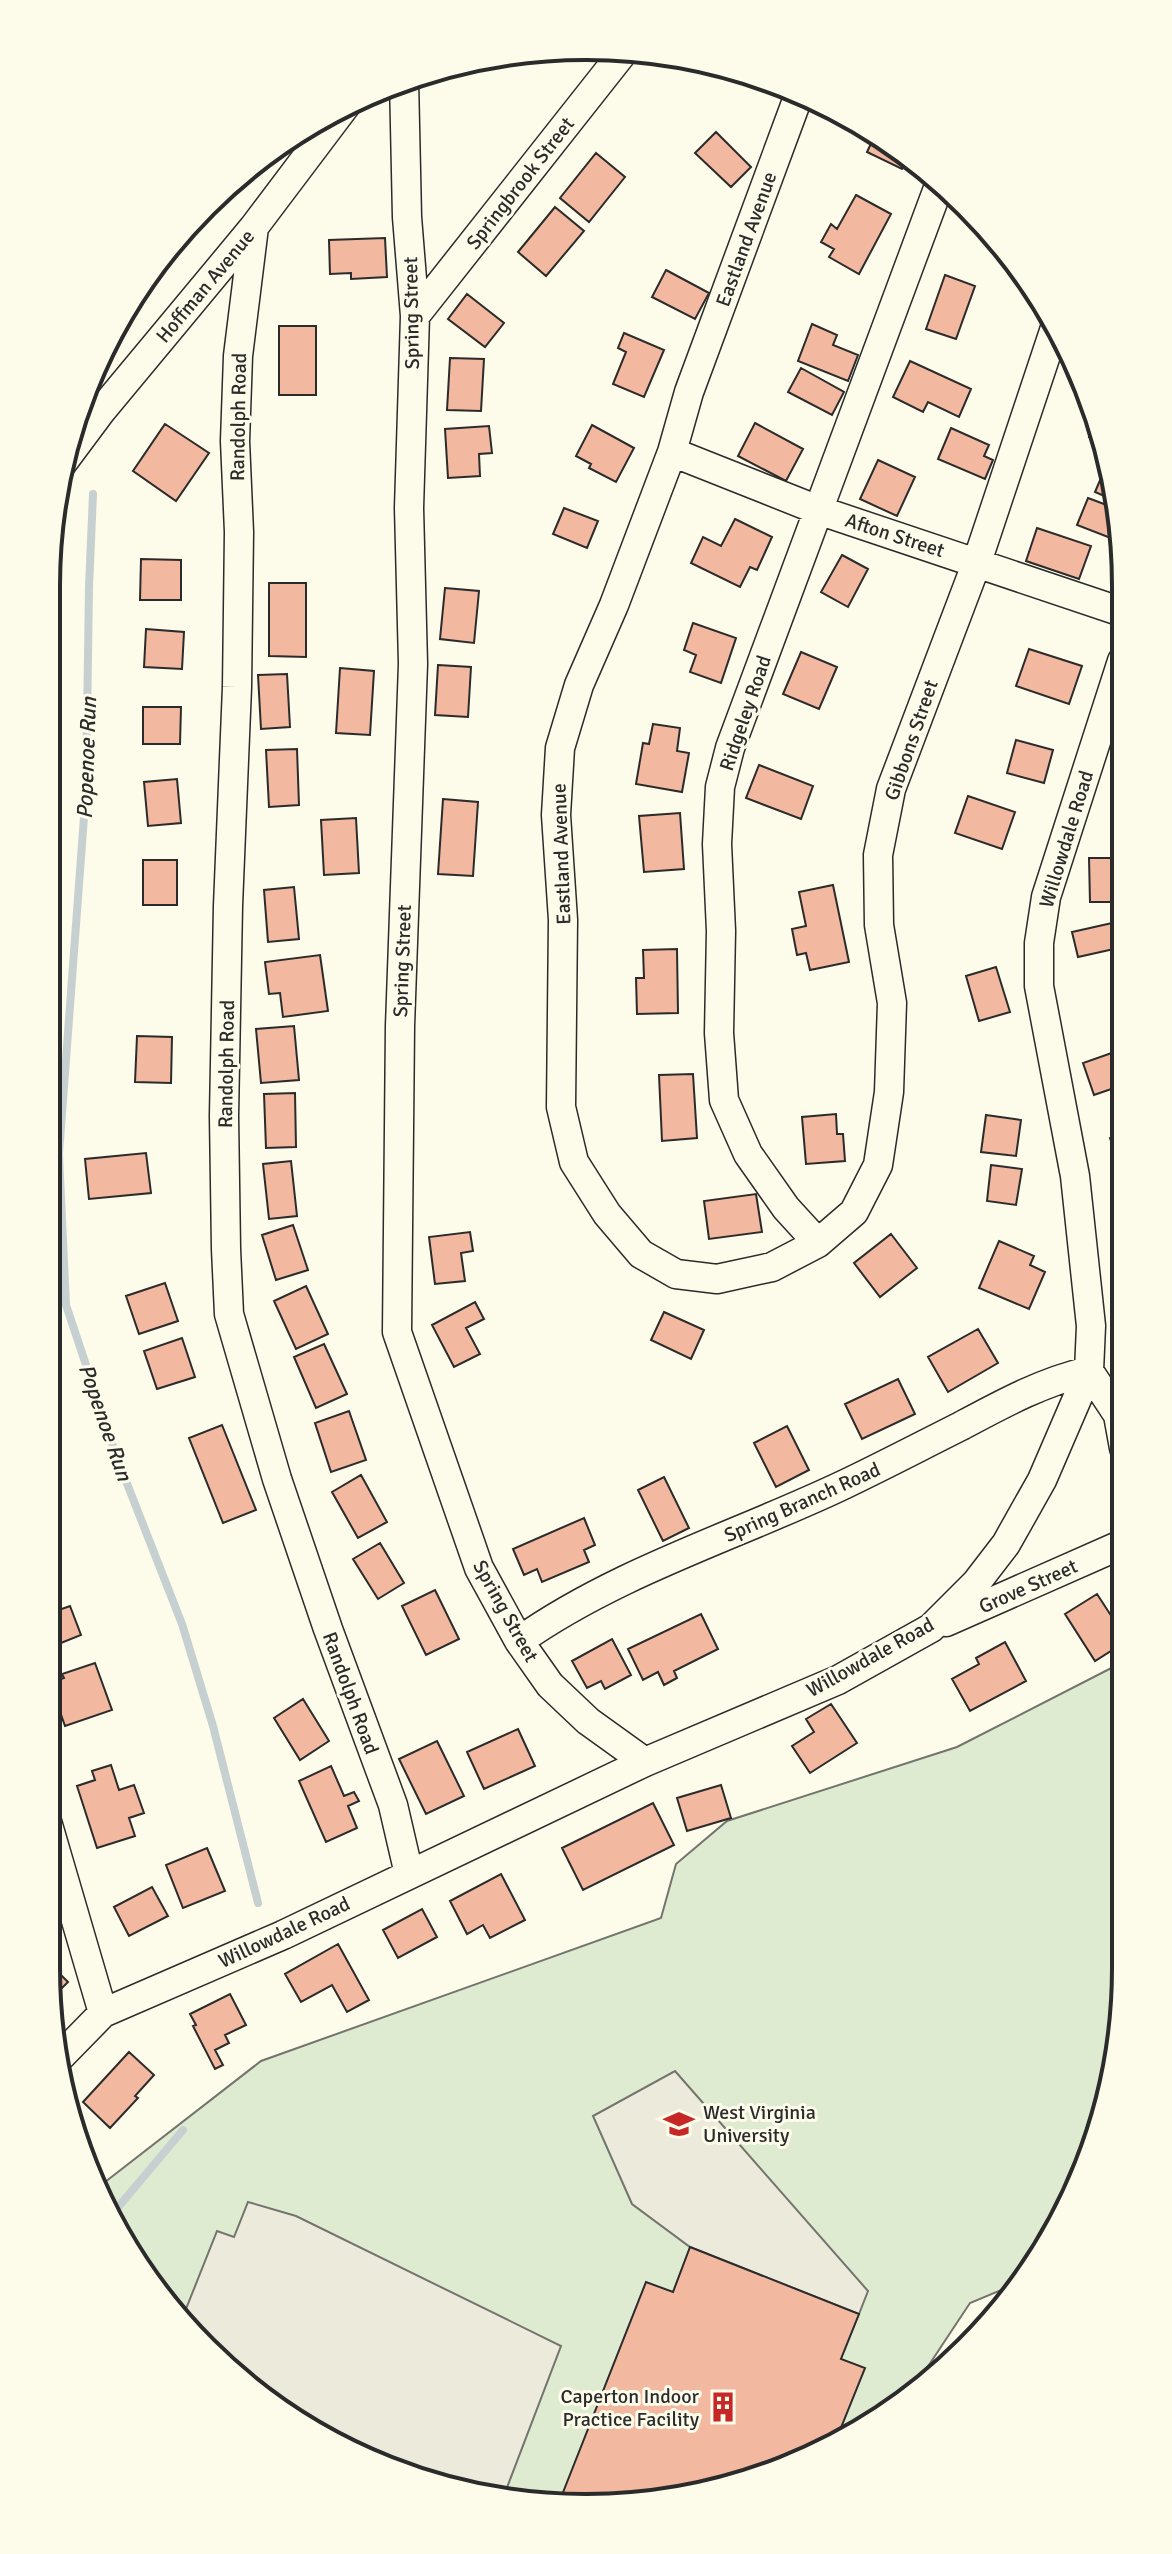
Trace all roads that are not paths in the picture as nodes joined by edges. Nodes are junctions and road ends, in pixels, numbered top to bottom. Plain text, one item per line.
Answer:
1 (616, 61) edge
2 (404, 93) edge
3 (796, 104) edge
4 (330, 126) edge
5 (936, 194) edge
6 (254, 227) junction
7 (415, 316) junction
8 (1051, 340) edge
9 (82, 437) edge
10 (672, 452) junction
11 (818, 510) junction
12 (977, 562) junction
13 (1112, 609) edge
14 (1112, 692) edge
15 (818, 1243) junction
16 (1089, 1371) junction
17 (1112, 1406) edge
18 (1112, 1549) edge
19 (931, 1628) junction
20 (519, 1641) junction
21 (645, 1762) junction
22 (60, 1866) edge
23 (409, 1874) junction
24 (103, 2013) junction
25 (67, 2050) edge

1 - 7 street, Springbrook Street
2 - 7 street, Spring Street
3 - 10 street, Eastland Avenue
4 - 6 street, Hoffman Avenue
5 - 11 street, Ridgeley Road
6 - 9 street, Hoffman Avenue
6 - 23 street, Randolph Road
7 - 20 street, Spring Street
8 - 12 street, Gibbons Street
10 - 11 street, Afton Street
10 - 15 street, Eastland Avenue
11 - 12 street, Afton Street
11 - 15 street, Ridgeley Road
12 - 13 street, Afton Street
12 - 15 street, Gibbons Street
14 - 16 street, Willowdale Road
16 - 17 street
16 - 19 street, Willowdale Road
16 - 20 street, Spring Branch Road
18 - 19 street, Grove Street
19 - 21 street, Willowdale Road
20 - 21 street, Spring Street
21 - 23 street, Willowdale Road
22 - 24 street
23 - 24 street, Willowdale Road
24 - 25 street, Willowdale Road

